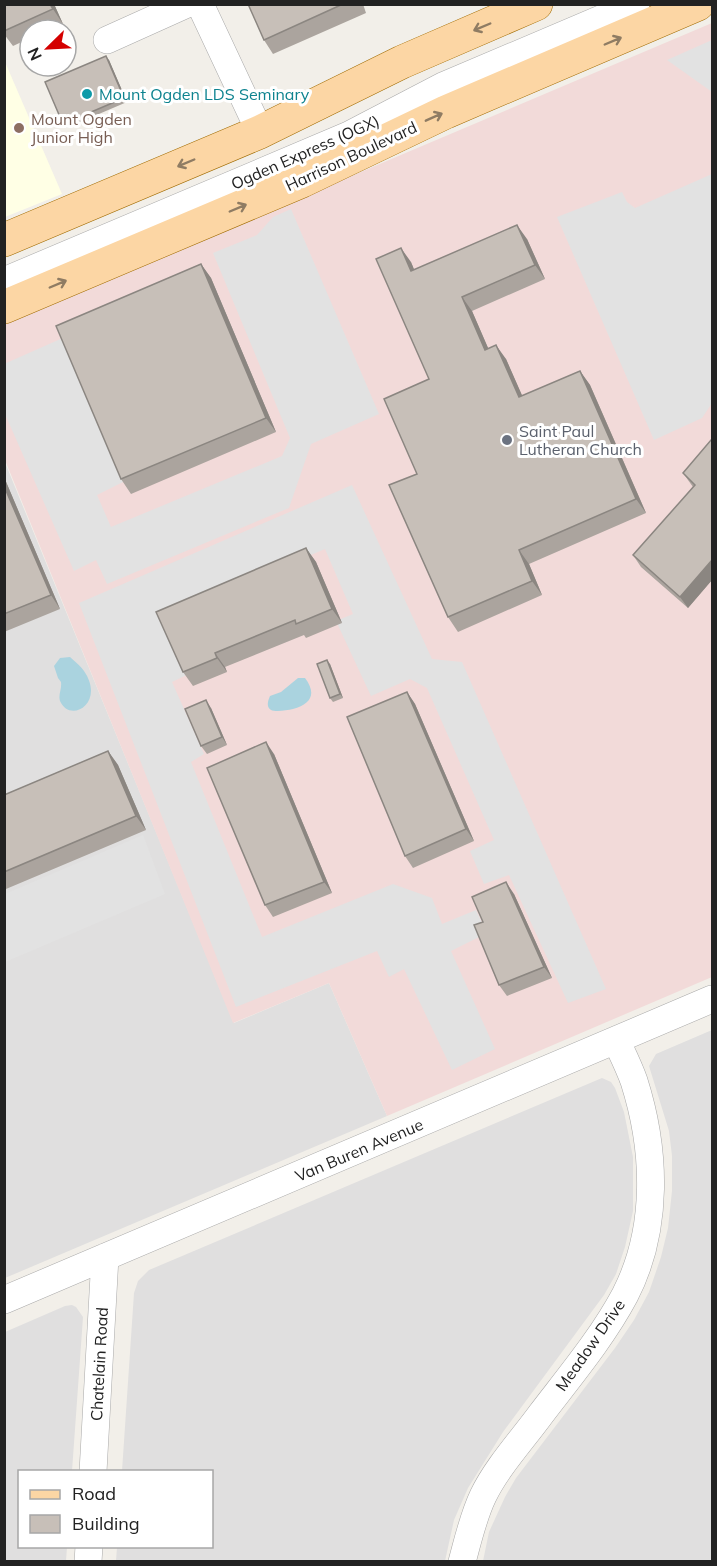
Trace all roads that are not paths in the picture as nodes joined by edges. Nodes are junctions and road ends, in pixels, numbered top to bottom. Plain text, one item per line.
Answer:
1 (187, 4) edge
2 (200, 4) edge
3 (536, 4) edge
4 (595, 4) edge
5 (636, 4) edge
6 (698, 4) edge
7 (107, 40) dead end
8 (260, 132) junction
9 (4, 240) edge
10 (4, 265) edge
11 (4, 281) edge
12 (4, 308) edge
13 (712, 999) edge
14 (616, 1040) junction
15 (105, 1257) junction
16 (4, 1300) edge
17 (93, 1470) edge
18 (462, 1562) edge

1 - 7 street
2 - 8 street
3 -> 8 main road
4 - 10 street, Ogden Express (OGX)
5 - 11 street, Ogden Express (OGX)
12 -> 6 main road, Harrison Boulevard
8 -> 9 main road
13 - 14 street, Van Buren Avenue
14 - 15 street, Van Buren Avenue
14 - 18 street, Meadow Drive
15 - 16 street, Van Buren Avenue
15 - 17 street, Chatelain Road

